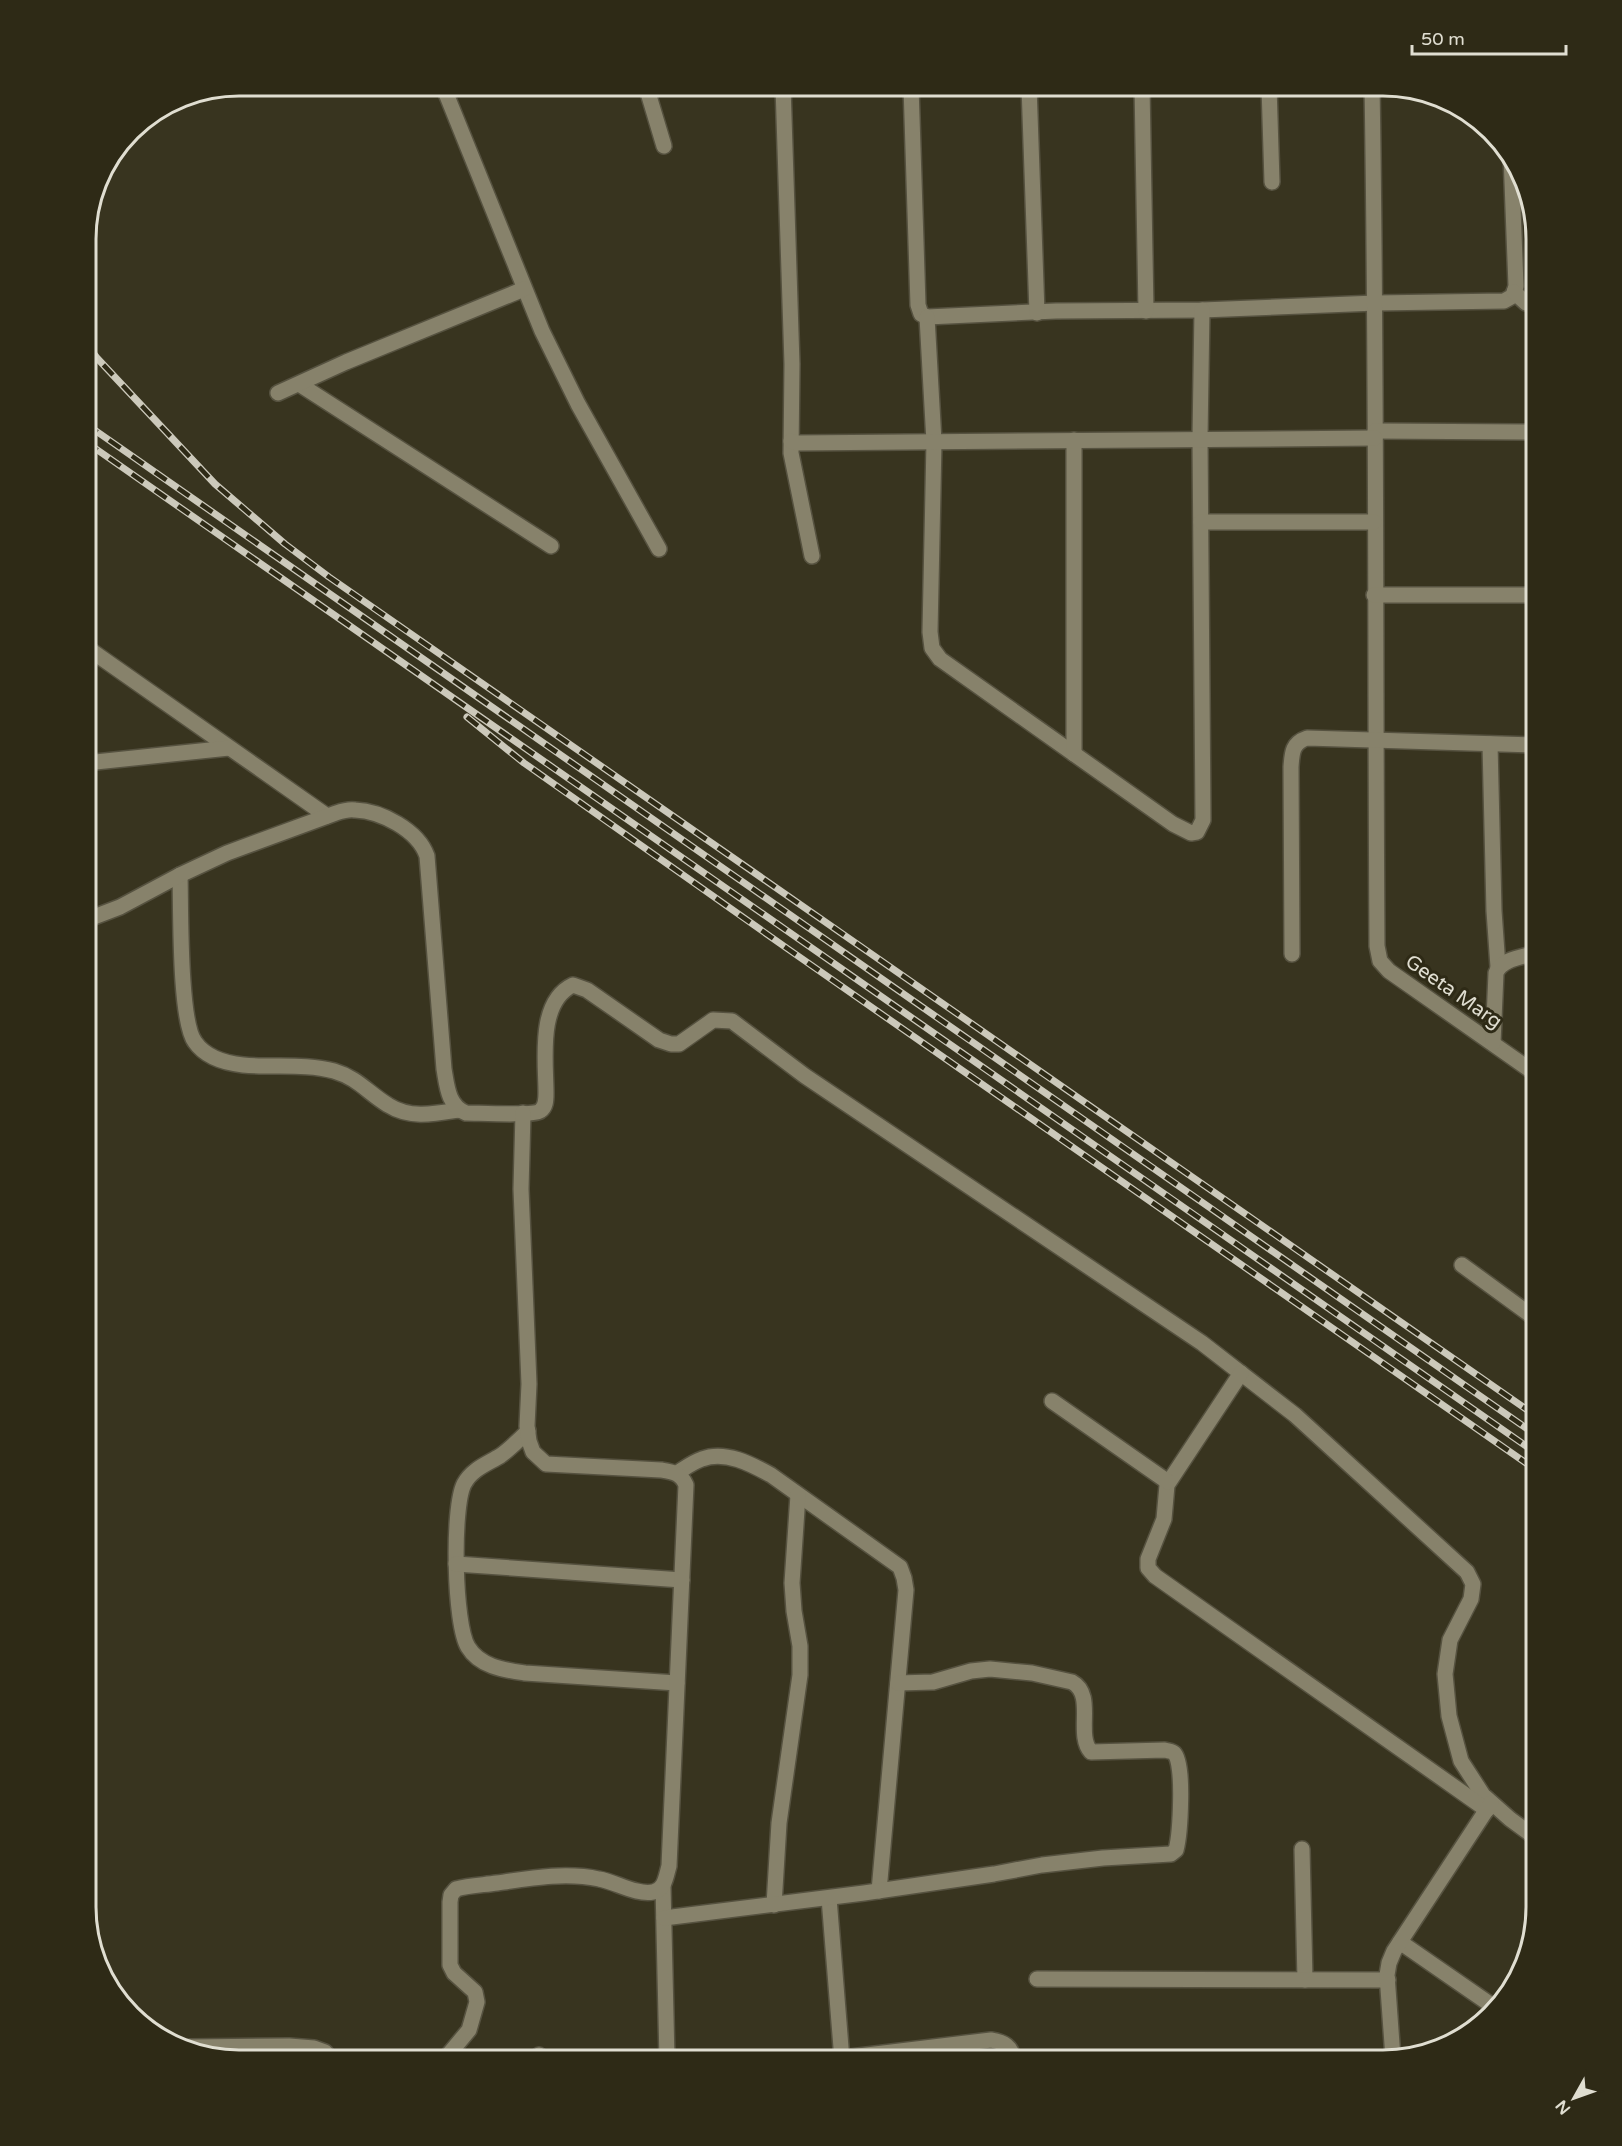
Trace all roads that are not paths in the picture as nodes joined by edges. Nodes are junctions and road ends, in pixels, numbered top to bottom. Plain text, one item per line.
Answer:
1 (447, 96) edge
2 (649, 96) edge
3 (783, 96) edge
4 (911, 96) edge
5 (1029, 96) edge
6 (1142, 96) edge
7 (1269, 96) edge
8 (1372, 96) edge
9 (664, 146) dead end
10 (1512, 178) edge
11 (1272, 182) dead end
12 (524, 289) junction
13 (1514, 291) junction
14 (1376, 303) junction
15 (1526, 303) edge
16 (1202, 310) junction
17 (1146, 311) junction
18 (1037, 313) junction
19 (927, 317) junction
20 (299, 384) junction
21 (278, 393) dead end
22 (1526, 432) edge
23 (1375, 434) junction
24 (1200, 438) junction
25 (1074, 440) junction
26 (791, 441) junction
27 (934, 442) junction
28 (1201, 522) junction
29 (1374, 522) junction
30 (551, 546) dead end
31 (659, 549) dead end
32 (812, 556) dead end
33 (1374, 595) junction
34 (1526, 595) edge
35 (96, 658) edge
36 (1375, 740) junction
37 (1490, 744) junction
38 (1526, 745) edge
39 (229, 748) junction
40 (1074, 754) junction
41 (96, 762) edge
42 (327, 816) junction
43 (180, 875) junction
44 (96, 916) edge
45 (1292, 954) dead end
46 (1526, 956) edge
47 (1498, 967) junction
48 (1493, 1043) junction
49 (1526, 1067) edge
50 (459, 1110) junction
51 (523, 1113) junction
52 (1462, 1265) dead end
53 (1526, 1312) edge
54 (1242, 1373) junction
55 (1052, 1401) dead end
56 (528, 1431) junction
57 (677, 1473) junction
58 (1168, 1482) junction
59 (798, 1495) junction
60 (456, 1564) junction
61 (682, 1580) junction
62 (677, 1683) junction
63 (898, 1683) junction
64 (1489, 1806) junction
65 (1526, 1831) edge
66 (1302, 1849) dead end
67 (663, 1886) junction
68 (879, 1891) junction
69 (829, 1898) junction
70 (774, 1905) junction
71 (664, 1918) junction
72 (1400, 1942) junction
73 (1037, 1979) dead end
74 (1305, 1980) junction
75 (1388, 1980) junction
76 (1489, 2003) edge
77 (210, 2047) edge
78 (320, 2050) edge
79 (453, 2050) edge
80 (667, 2050) edge
81 (841, 2050) edge
82 (913, 2050) edge
83 (1010, 2050) edge
84 (1392, 2050) edge

1 - 12 street
2 - 9 street
3 - 26 street
4 - 19 street
5 - 18 street
6 - 17 street
7 - 11 street
8 - 14 street
10 - 13 street
12 - 20 street
12 - 31 street
13 - 14 street
13 - 15 street
14 - 16 street
14 - 23 street
16 - 17 street
16 - 24 street
17 - 18 street
18 - 19 street
19 - 27 street
20 - 21 street
20 - 30 street
22 - 23 street
23 - 24 street
23 - 29 street
24 - 25 street
24 - 28 street
25 - 27 street
25 - 40 street
26 - 27 street
26 - 32 street
27 - 40 street
28 - 29 street
28 - 40 street
29 - 33 street
33 - 34 street
33 - 36 street
35 - 39 street
36 - 37 street
36 - 45 street
36 - 48 street, Geeta Marg
37 - 38 street
37 - 47 street
39 - 41 street
39 - 42 street
42 - 43 street
42 - 50 street
43 - 44 street
43 - 50 street
46 - 47 street
47 - 48 street
48 - 49 street, Geeta Marg
50 - 51 street
51 - 54 street
51 - 56 street
52 - 53 street
54 - 58 street
54 - 64 street
55 - 58 street
56 - 57 street
56 - 60 street
57 - 59 street
57 - 61 street
58 - 64 street
59 - 63 street
59 - 70 street
60 - 61 street
60 - 62 street
61 - 62 street
62 - 67 street
63 - 68 street
63 - 68 street
64 - 65 street
64 - 72 street
66 - 74 street
67 - 71 street
67 - 79 street
68 - 69 street
69 - 70 street
69 - 81 street
70 - 71 street
71 - 80 street
72 - 75 street
72 - 76 street
73 - 74 street
74 - 75 street
75 - 84 street
77 - 78 street
82 - 83 street

